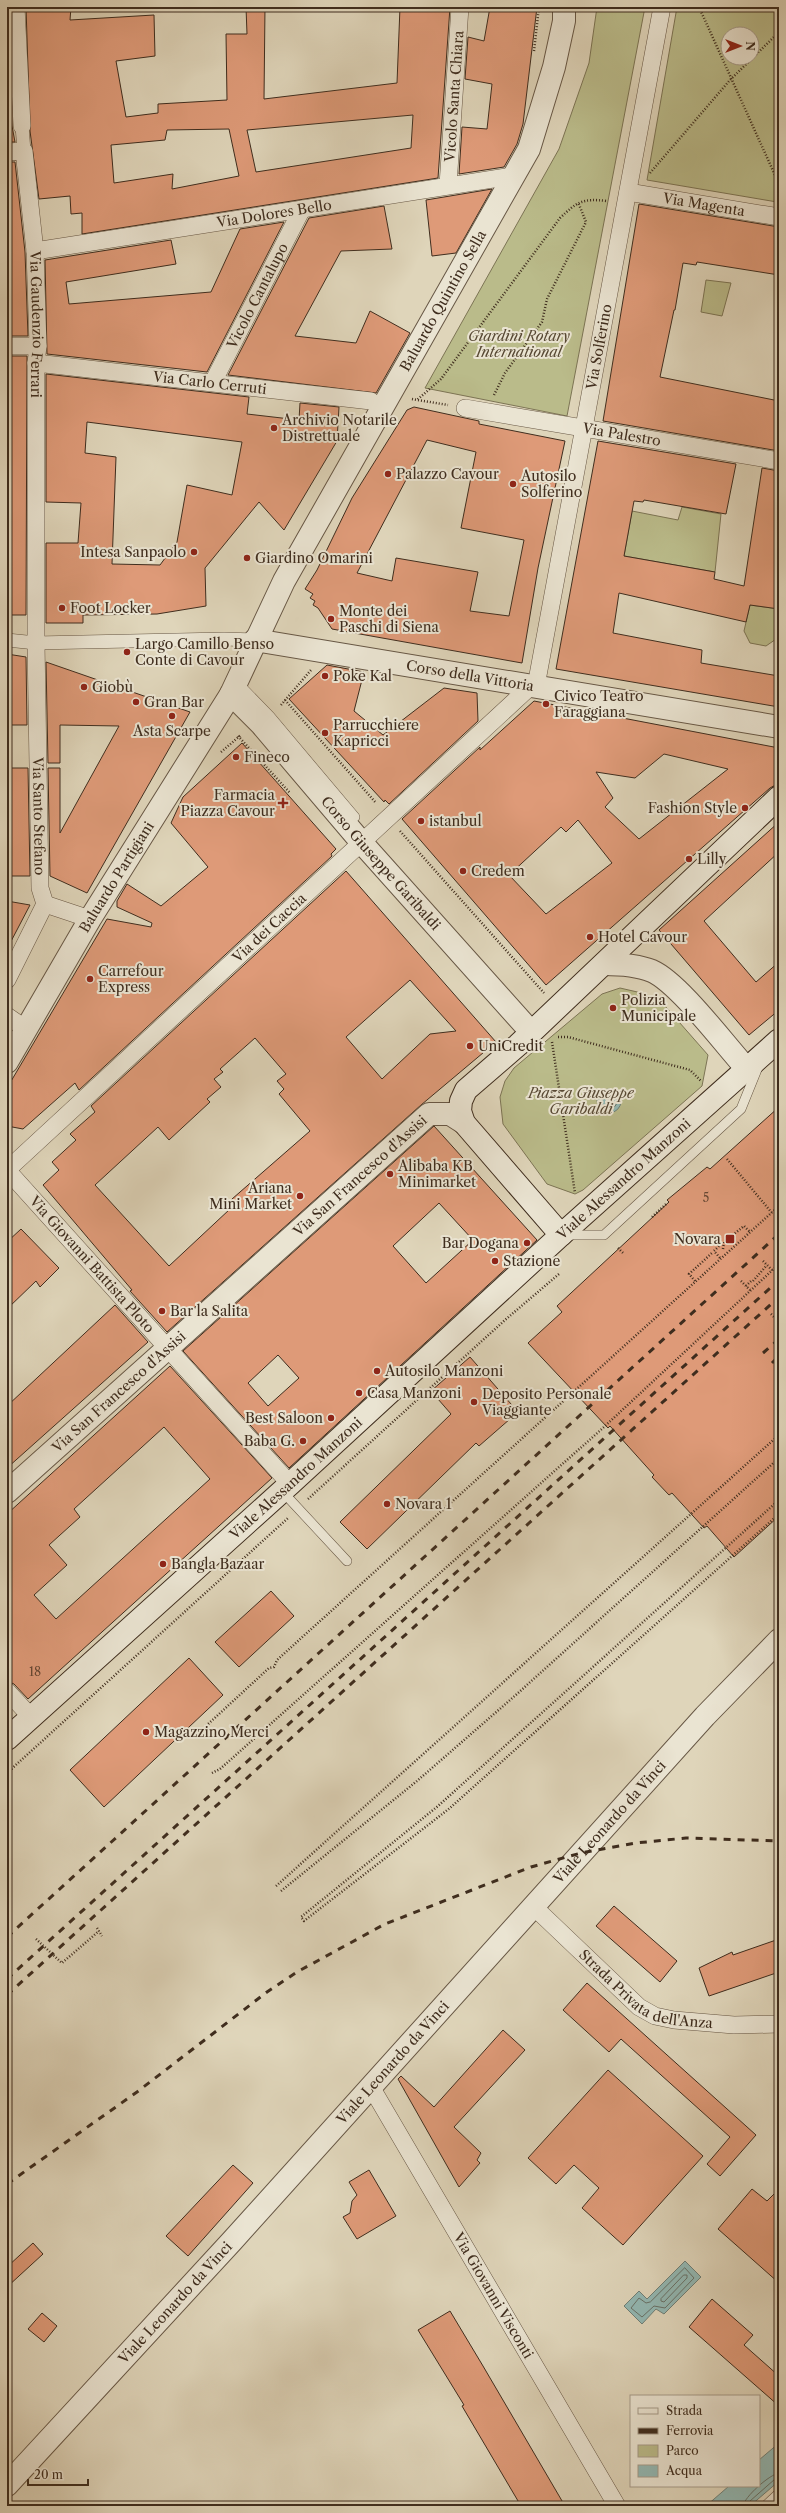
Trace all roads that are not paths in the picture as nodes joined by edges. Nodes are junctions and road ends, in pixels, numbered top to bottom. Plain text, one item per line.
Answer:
1 (16, 7) edge
2 (460, 7) edge
3 (564, 7) edge
4 (662, 7) edge
5 (22, 126) joint
6 (15, 151) edge
7 (513, 176) junction
8 (448, 185) junction
9 (628, 192) junction
10 (302, 208) junction
11 (779, 217) edge
12 (35, 251) junction
13 (7, 346) edge
14 (38, 346) junction
15 (36, 363) junction
16 (213, 382) junction
17 (377, 403) junction
18 (465, 408) road end
19 (584, 429) junction
20 (779, 461) edge
21 (7, 640) edge
22 (255, 640) junction
23 (36, 643) junction
24 (534, 686) junction
25 (234, 688) junction
26 (779, 728) edge
27 (779, 797) edge
28 (366, 835) junction
29 (45, 904) junction
30 (90, 919) junction
31 (459, 937) dead end
32 (604, 964) junction
33 (7, 980) edge
34 (7, 1016) edge
35 (26, 1029) junction
36 (534, 1029) junction
37 (771, 1047) edge
38 (7, 1062) edge
39 (747, 1069) junction
40 (464, 1123) junction
41 (7, 1170) edge
42 (561, 1235) junction
43 (168, 1348) junction
44 (286, 1488) junction
45 (7, 1492) edge
46 (348, 1561) dead end
47 (779, 1640) edge
48 (7, 1691) edge
49 (31, 1717) junction
50 (7, 1739) edge
51 (533, 1906) junction
52 (779, 2024) edge
53 (370, 2085) junction
54 (7, 2485) edge
55 (779, 2494) edge
56 (617, 2506) edge
57 (765, 2506) edge

1 - 5 street, Via Gaudenzio Ferrari
2 - 8 street, Vicolo Santa Chiara
3 - 7 street, Baluardo Quintino Sella
4 - 9 street, Via Solferino
5 - 6 street, Via Gaudenzio Ferrari
6 - 12 street, Via Gaudenzio Ferrari
7 - 8 street, Via Dolores Bello
7 - 17 street, Baluardo Quintino Sella
8 - 10 street, Via Dolores Bello
9 - 11 street, Via Magenta
9 - 19 street, Via Solferino
10 - 12 street, Via Dolores Bello
10 - 16 street, Vicolo Cantalupo
12 - 14 street, Via Gaudenzio Ferrari
13 - 14 street
14 - 15 street, Via Gaudenzio Ferrari
15 - 16 street, Via Carlo Cerruti
15 - 23 street, Via Gaudenzio Ferrari
16 - 17 street, Via Carlo Cerruti
17 - 22 street, Baluardo Quintino Sella
18 - 19 street, Via Palestro
19 - 20 street, Via Palestro
19 - 24 street, Via Solferino
21 - 23 street
22 - 23 street
22 - 24 street, Corso della Vittoria
22 - 25 street, Baluardo Partigiani
23 - 29 street, Via Santo Stefano
24 - 26 street, Corso della Vittoria
24 - 28 street, Via dei Caccia
25 - 28 street, Corso Giuseppe Garibaldi
25 - 30 street, Baluardo Partigiani
27 - 32 street
28 - 36 street, Corso Giuseppe Garibaldi
28 - 41 street, Via dei Caccia
29 - 30 street
29 - 33 street
30 - 35 street, Baluardo Partigiani
31 - 36 lane
32 - 36 street
32 - 39 street
34 - 35 street
35 - 38 street, Baluardo Partigiani
36 - 40 street
37 - 39 street, Viale Alessandro Manzoni
37 - 42 lane
39 - 42 street, Viale Alessandro Manzoni
40 - 42 street
40 - 43 street, Via San Francesco d'Assisi
41 - 43 street, Via Giovanni Battista Ploto
42 - 44 street, Viale Alessandro Manzoni
43 - 44 street, Via Giovanni Battista Ploto
43 - 45 street, Via San Francesco d'Assisi
44 - 46 lane
44 - 49 street, Viale Alessandro Manzoni
47 - 51 street, Viale Leonardo da Vinci
48 - 49 street
49 - 50 street, Viale Alessandro Manzoni
51 - 52 street, Strada Privata dell'Anza
51 - 53 street, Viale Leonardo da Vinci
53 - 54 street, Viale Leonardo da Vinci
53 - 56 street, Via Giovanni Visconti
55 - 57 lane

